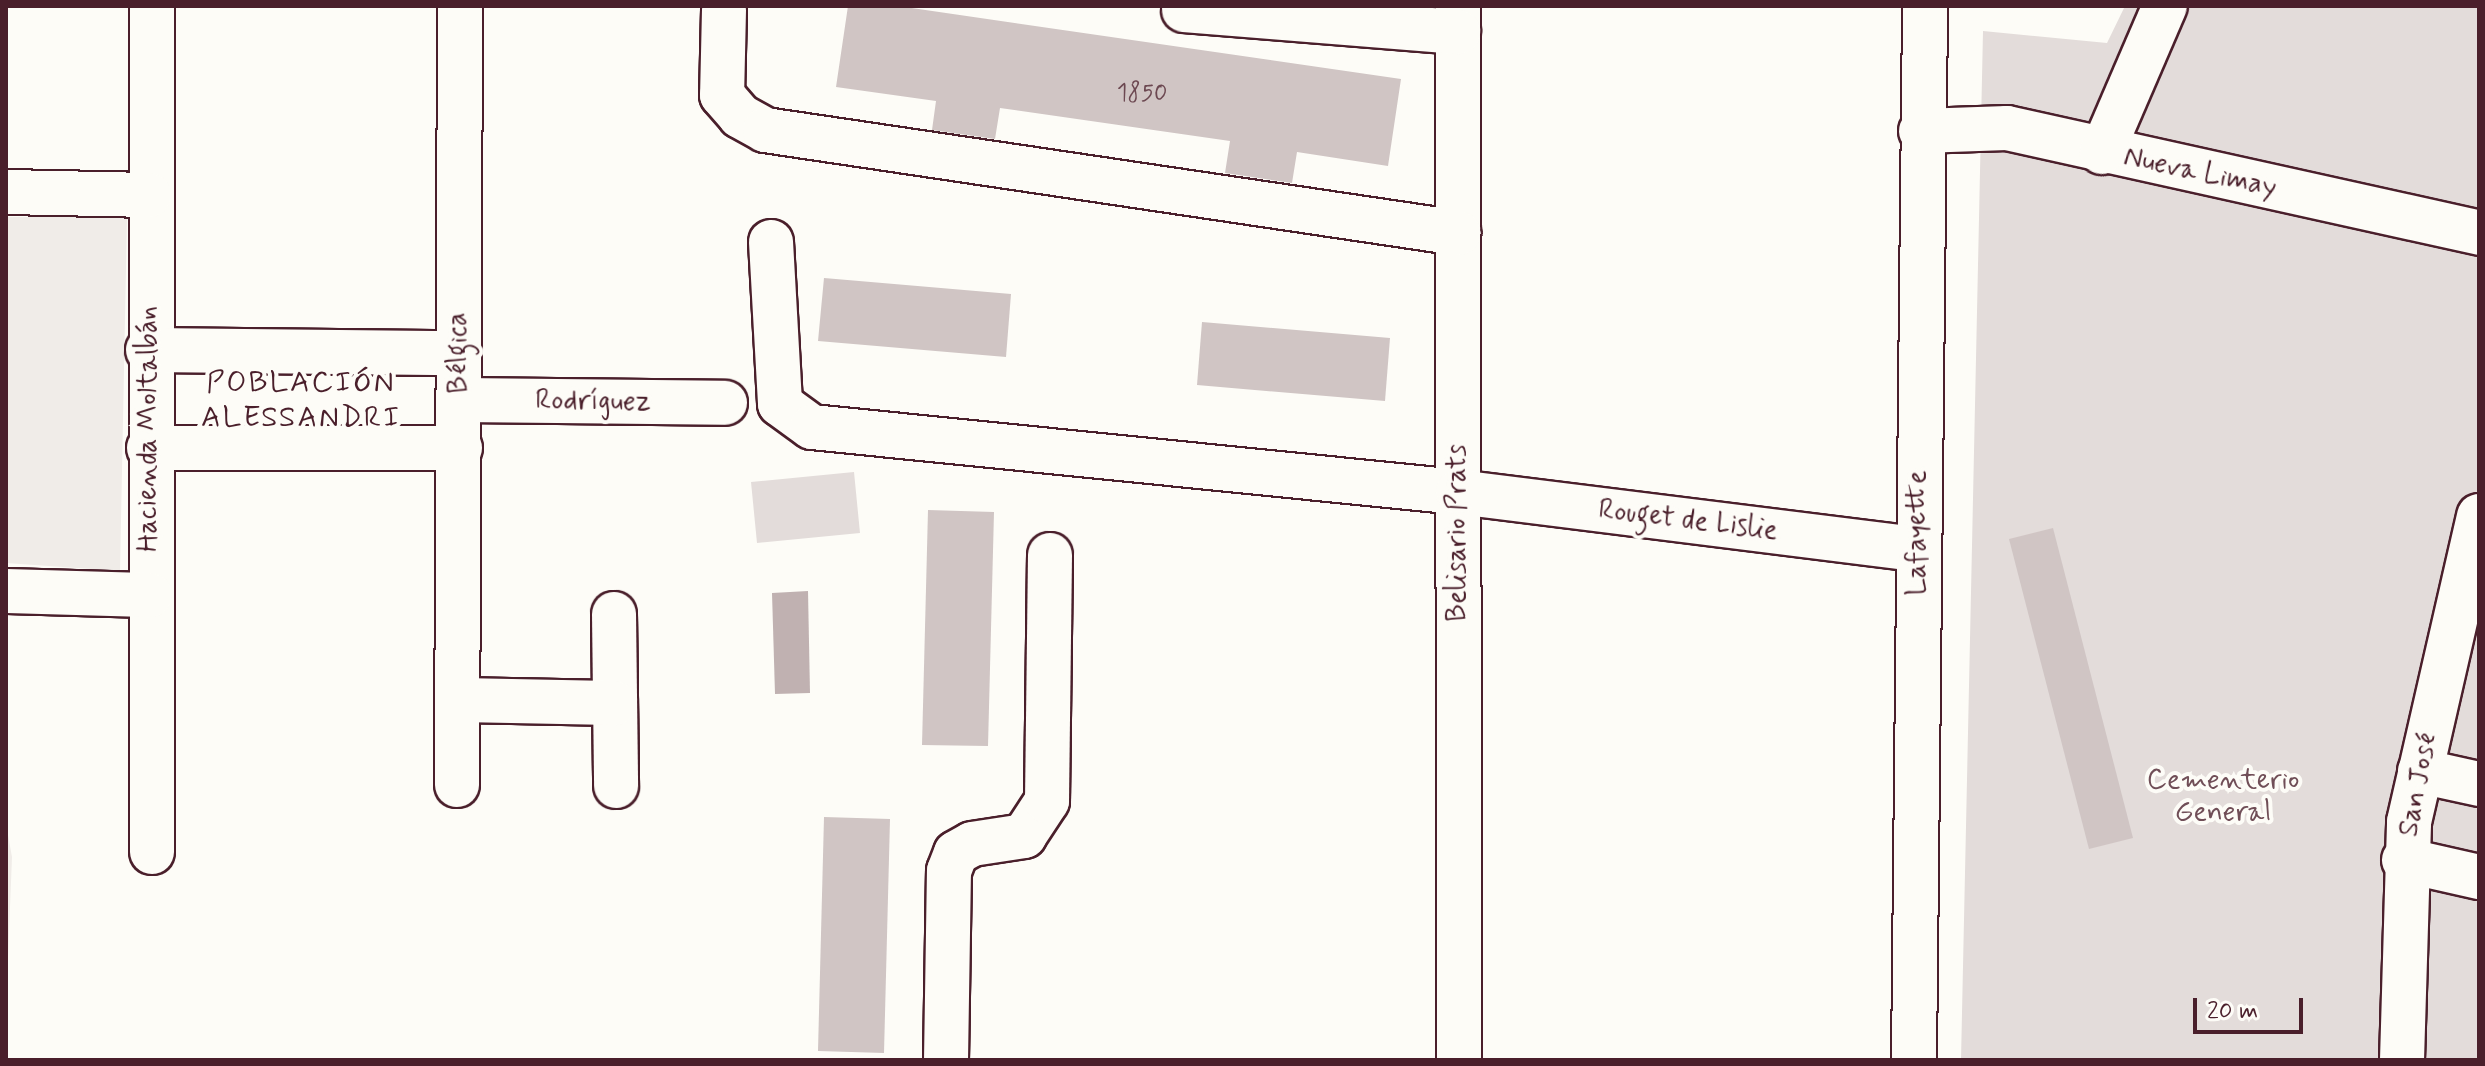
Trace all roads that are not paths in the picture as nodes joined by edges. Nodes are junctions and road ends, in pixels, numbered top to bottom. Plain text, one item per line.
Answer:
1 (152, 6) edge
2 (460, 6) edge
3 (1925, 6) edge
4 (2165, 6) edge
5 (724, 10) dead end
6 (1184, 10) dead end
7 (1458, 19) edge
8 (1921, 131) junction
9 (2102, 152) junction
10 (6, 192) edge
11 (149, 195) junction
12 (1458, 233) junction
13 (2479, 233) edge
14 (771, 242) dead end
15 (148, 350) junction
16 (459, 353) junction
17 (460, 400) junction
18 (725, 403) dead end
19 (149, 448) junction
20 (460, 448) junction
21 (1458, 492) junction
22 (2479, 516) edge
23 (1918, 549) junction
24 (1050, 555) dead end
25 (6, 591) edge
26 (150, 595) junction
27 (614, 614) dead end
28 (458, 700) junction
29 (615, 703) junction
30 (2420, 771) junction
31 (2479, 784) edge
32 (457, 785) dead end
33 (616, 786) dead end
34 (152, 852) dead end
35 (2404, 860) junction
36 (2479, 877) edge
37 (946, 1060) edge
38 (1459, 1060) edge
39 (1914, 1060) edge
40 (2402, 1060) edge

1 - 11 street, Hacienda Moltalbán
2 - 16 street, Bélgica
3 - 8 street, Lafayette
4 - 9 street
5 - 12 street
6 - 7 street
7 - 12 street, Belisario Prats
8 - 9 street, Nueva Limay
8 - 23 street, Lafayette
9 - 13 street, Nueva Limay
10 - 11 street
11 - 15 street, Hacienda Moltalbán
12 - 21 street, Belisario Prats
14 - 21 street, Rouget de Lislie
15 - 16 street
15 - 19 street, Hacienda Moltalbán
16 - 17 street, Bélgica
17 - 18 street, Rodríguez
17 - 20 street, Bélgica
19 - 20 street
19 - 26 street, Hacienda Moltalbán
20 - 28 street, Bélgica
21 - 23 street, Rouget de Lislie
21 - 38 street, Belisario Prats
22 - 30 street, San José
23 - 39 street, Lafayette
24 - 37 street
25 - 26 street
26 - 34 street, Hacienda Moltalbán
27 - 29 street
28 - 29 street
28 - 32 street, Bélgica
29 - 33 street
30 - 31 street
30 - 35 street, San José
35 - 36 street
35 - 40 street, San José

